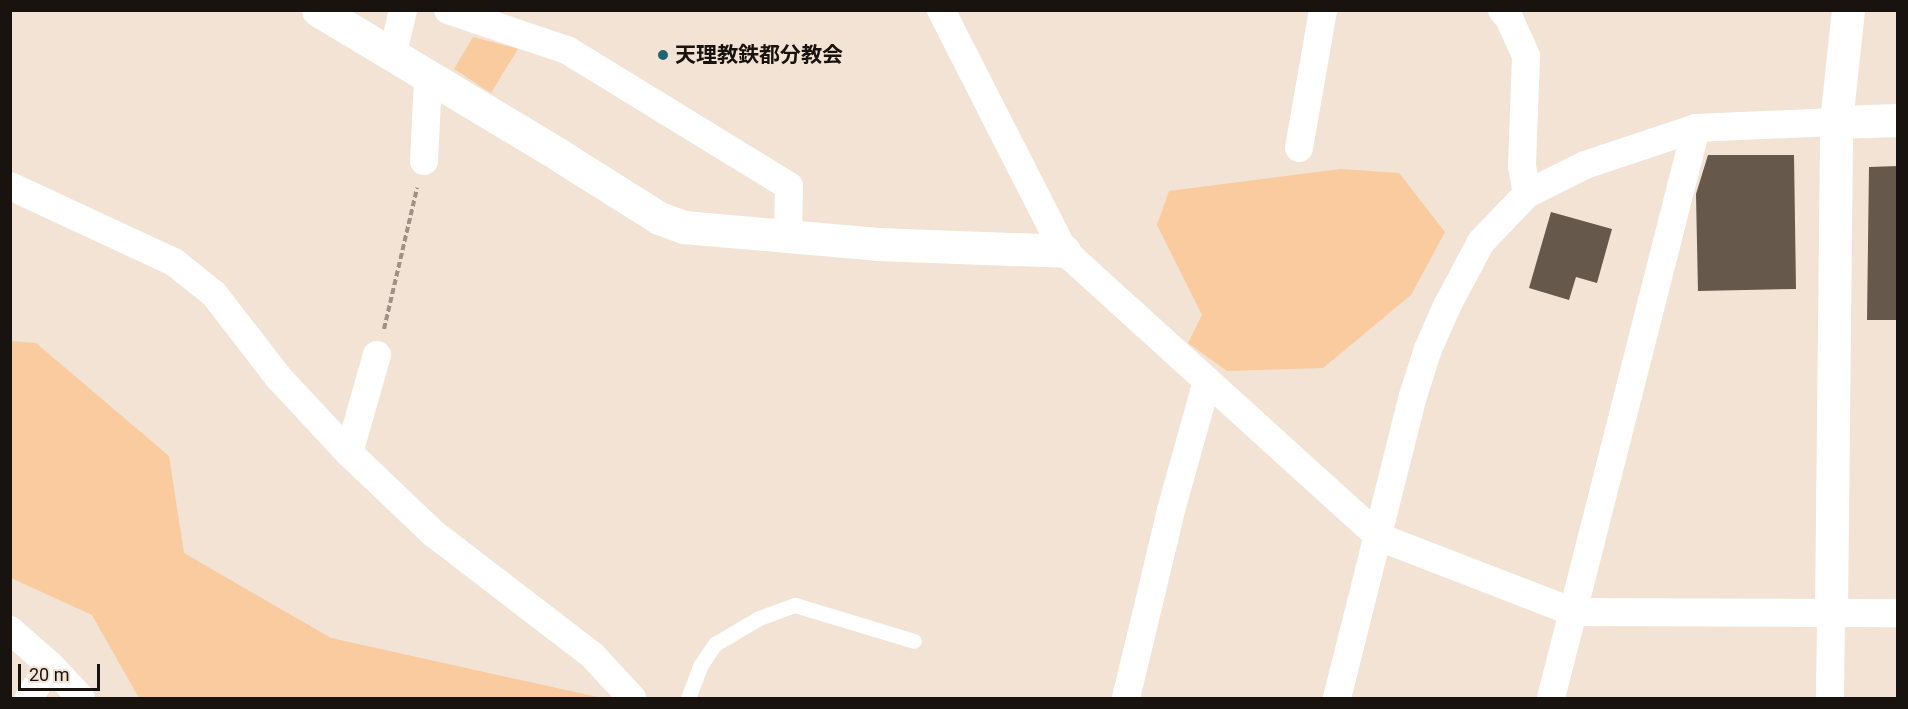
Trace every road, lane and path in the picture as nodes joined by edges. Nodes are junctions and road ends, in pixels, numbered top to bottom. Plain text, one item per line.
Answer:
1 (318, 10) edge
2 (403, 10) edge
3 (448, 10) edge
4 (941, 10) edge
5 (1323, 10) edge
6 (1502, 10) edge
7 (1848, 10) edge
8 (392, 57) junction
9 (428, 78) junction
10 (1898, 120) edge
11 (1836, 122) junction
12 (1696, 128) junction
13 (1299, 148) dead end
14 (424, 161) joint
15 (10, 186) edge
16 (1527, 194) junction
17 (788, 236) junction
18 (1064, 251) junction
19 (378, 355) joint
20 (1206, 381) junction
21 (349, 453) junction
22 (1379, 537) junction
23 (1573, 612) junction
24 (1831, 612) junction
25 (1898, 613) edge
26 (10, 630) edge
27 (914, 640) dead end
28 (50, 665) junction
29 (29, 699) edge
30 (81, 699) edge
31 (632, 699) edge
32 (688, 699) edge
33 (1126, 699) edge
34 (1337, 699) edge
35 (1551, 699) edge
36 (1830, 699) edge

1 - 8 street
2 - 8 street
3 - 17 street
4 - 18 street
5 - 13 street
6 - 16 street
7 - 11 street
8 - 9 street
9 - 14 street
9 - 17 street
10 - 11 street
11 - 12 street
11 - 24 street
12 - 16 street
12 - 23 street
14 - 19 path
15 - 21 street
16 - 22 street
17 - 18 street
18 - 20 street
19 - 21 street
20 - 22 street
20 - 33 street
21 - 31 street
22 - 23 street
22 - 34 street
23 - 24 street
23 - 35 street
24 - 25 street
24 - 36 street
26 - 28 street
27 - 32 lane
28 - 29 street
28 - 30 street

